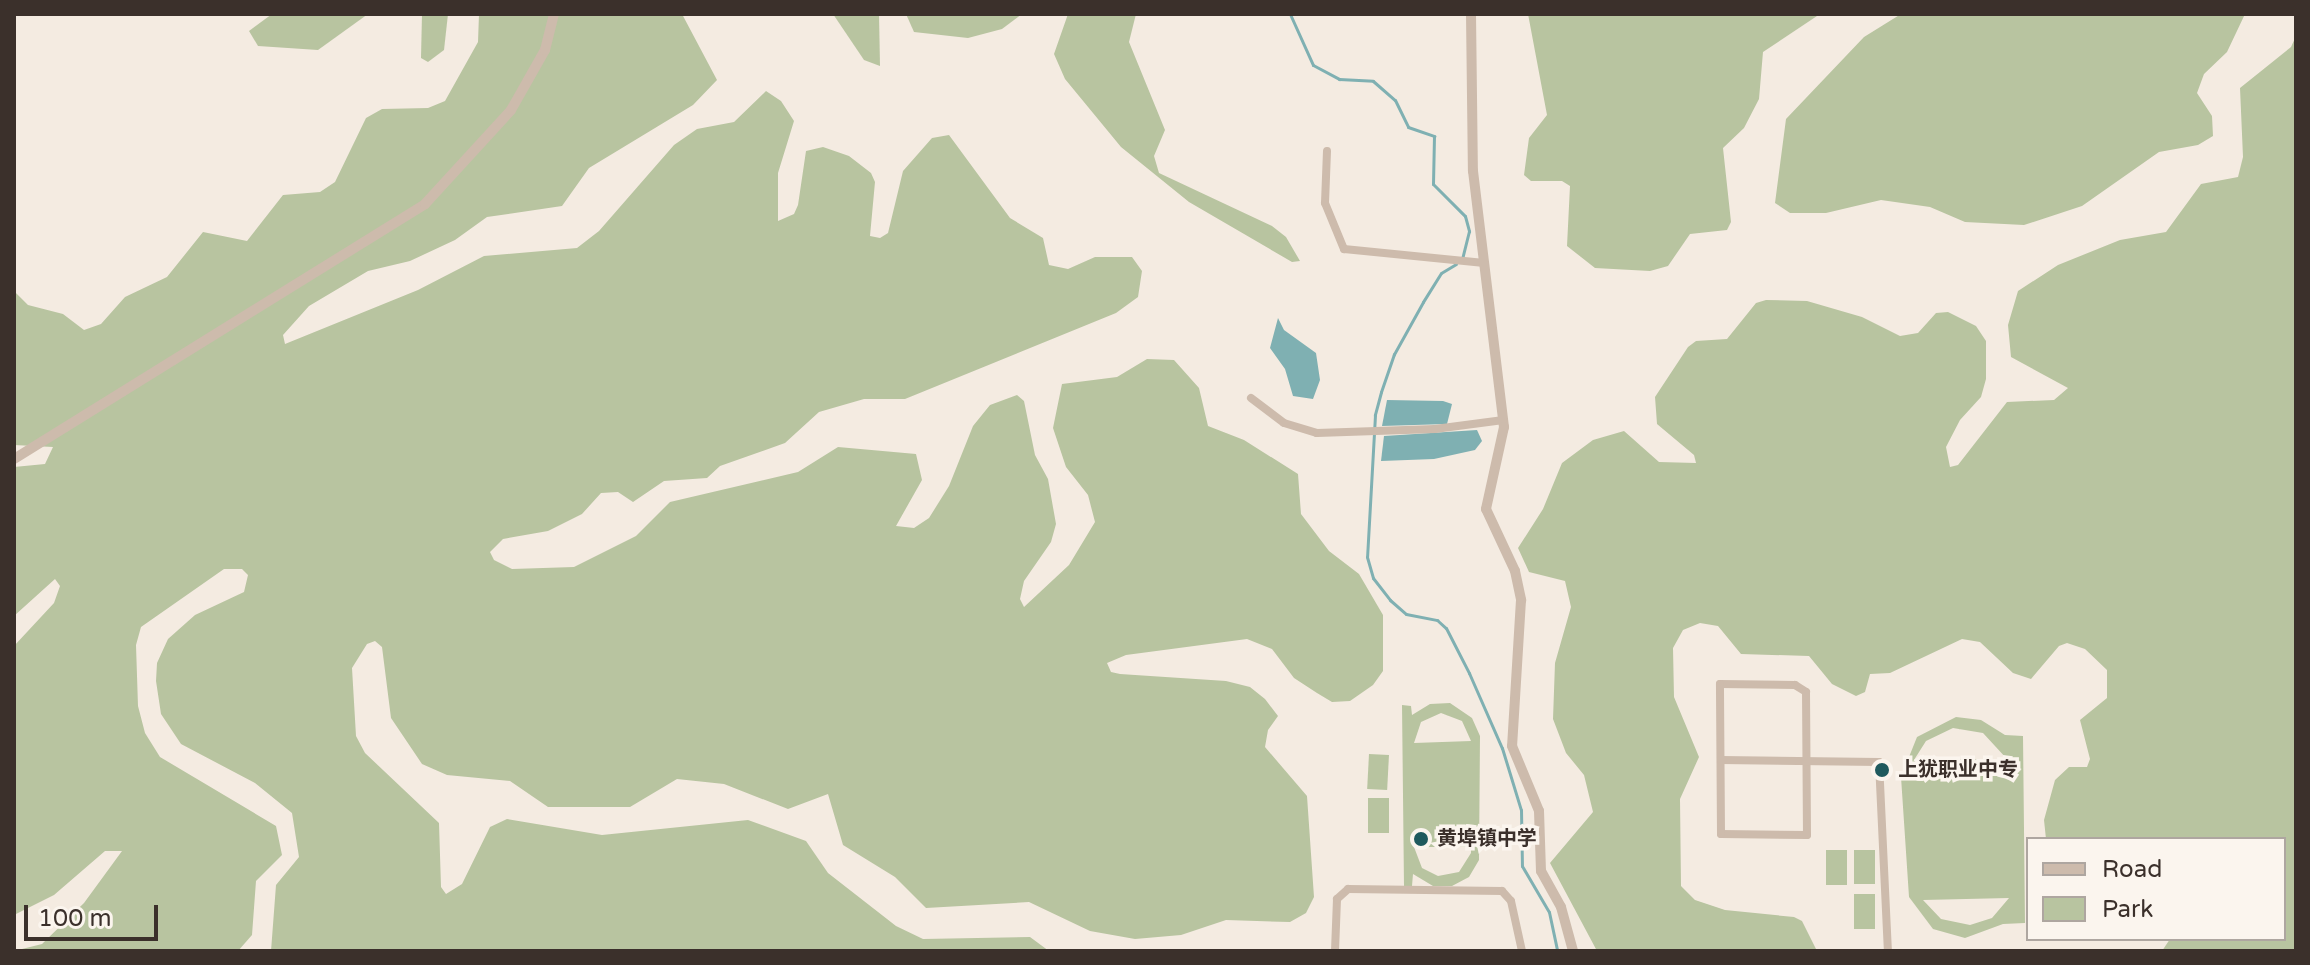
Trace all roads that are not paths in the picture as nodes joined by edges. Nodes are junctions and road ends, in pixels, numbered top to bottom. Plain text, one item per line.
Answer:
1 (554, 14) edge
2 (1471, 14) edge
3 (1327, 151) dead end
4 (1484, 263) junction
5 (1251, 398) dead end
6 (1503, 420) junction
7 (14, 459) edge
8 (1721, 760) junction
9 (1806, 760) junction
10 (1335, 951) edge
11 (1522, 951) edge
12 (1573, 951) edge
13 (1888, 951) edge

1 - 7 street
2 - 4 street
3 - 4 street
4 - 6 street
5 - 6 street
6 - 12 street
8 - 9 street
8 - 9 street
8 - 9 street
9 - 13 street
10 - 11 street

